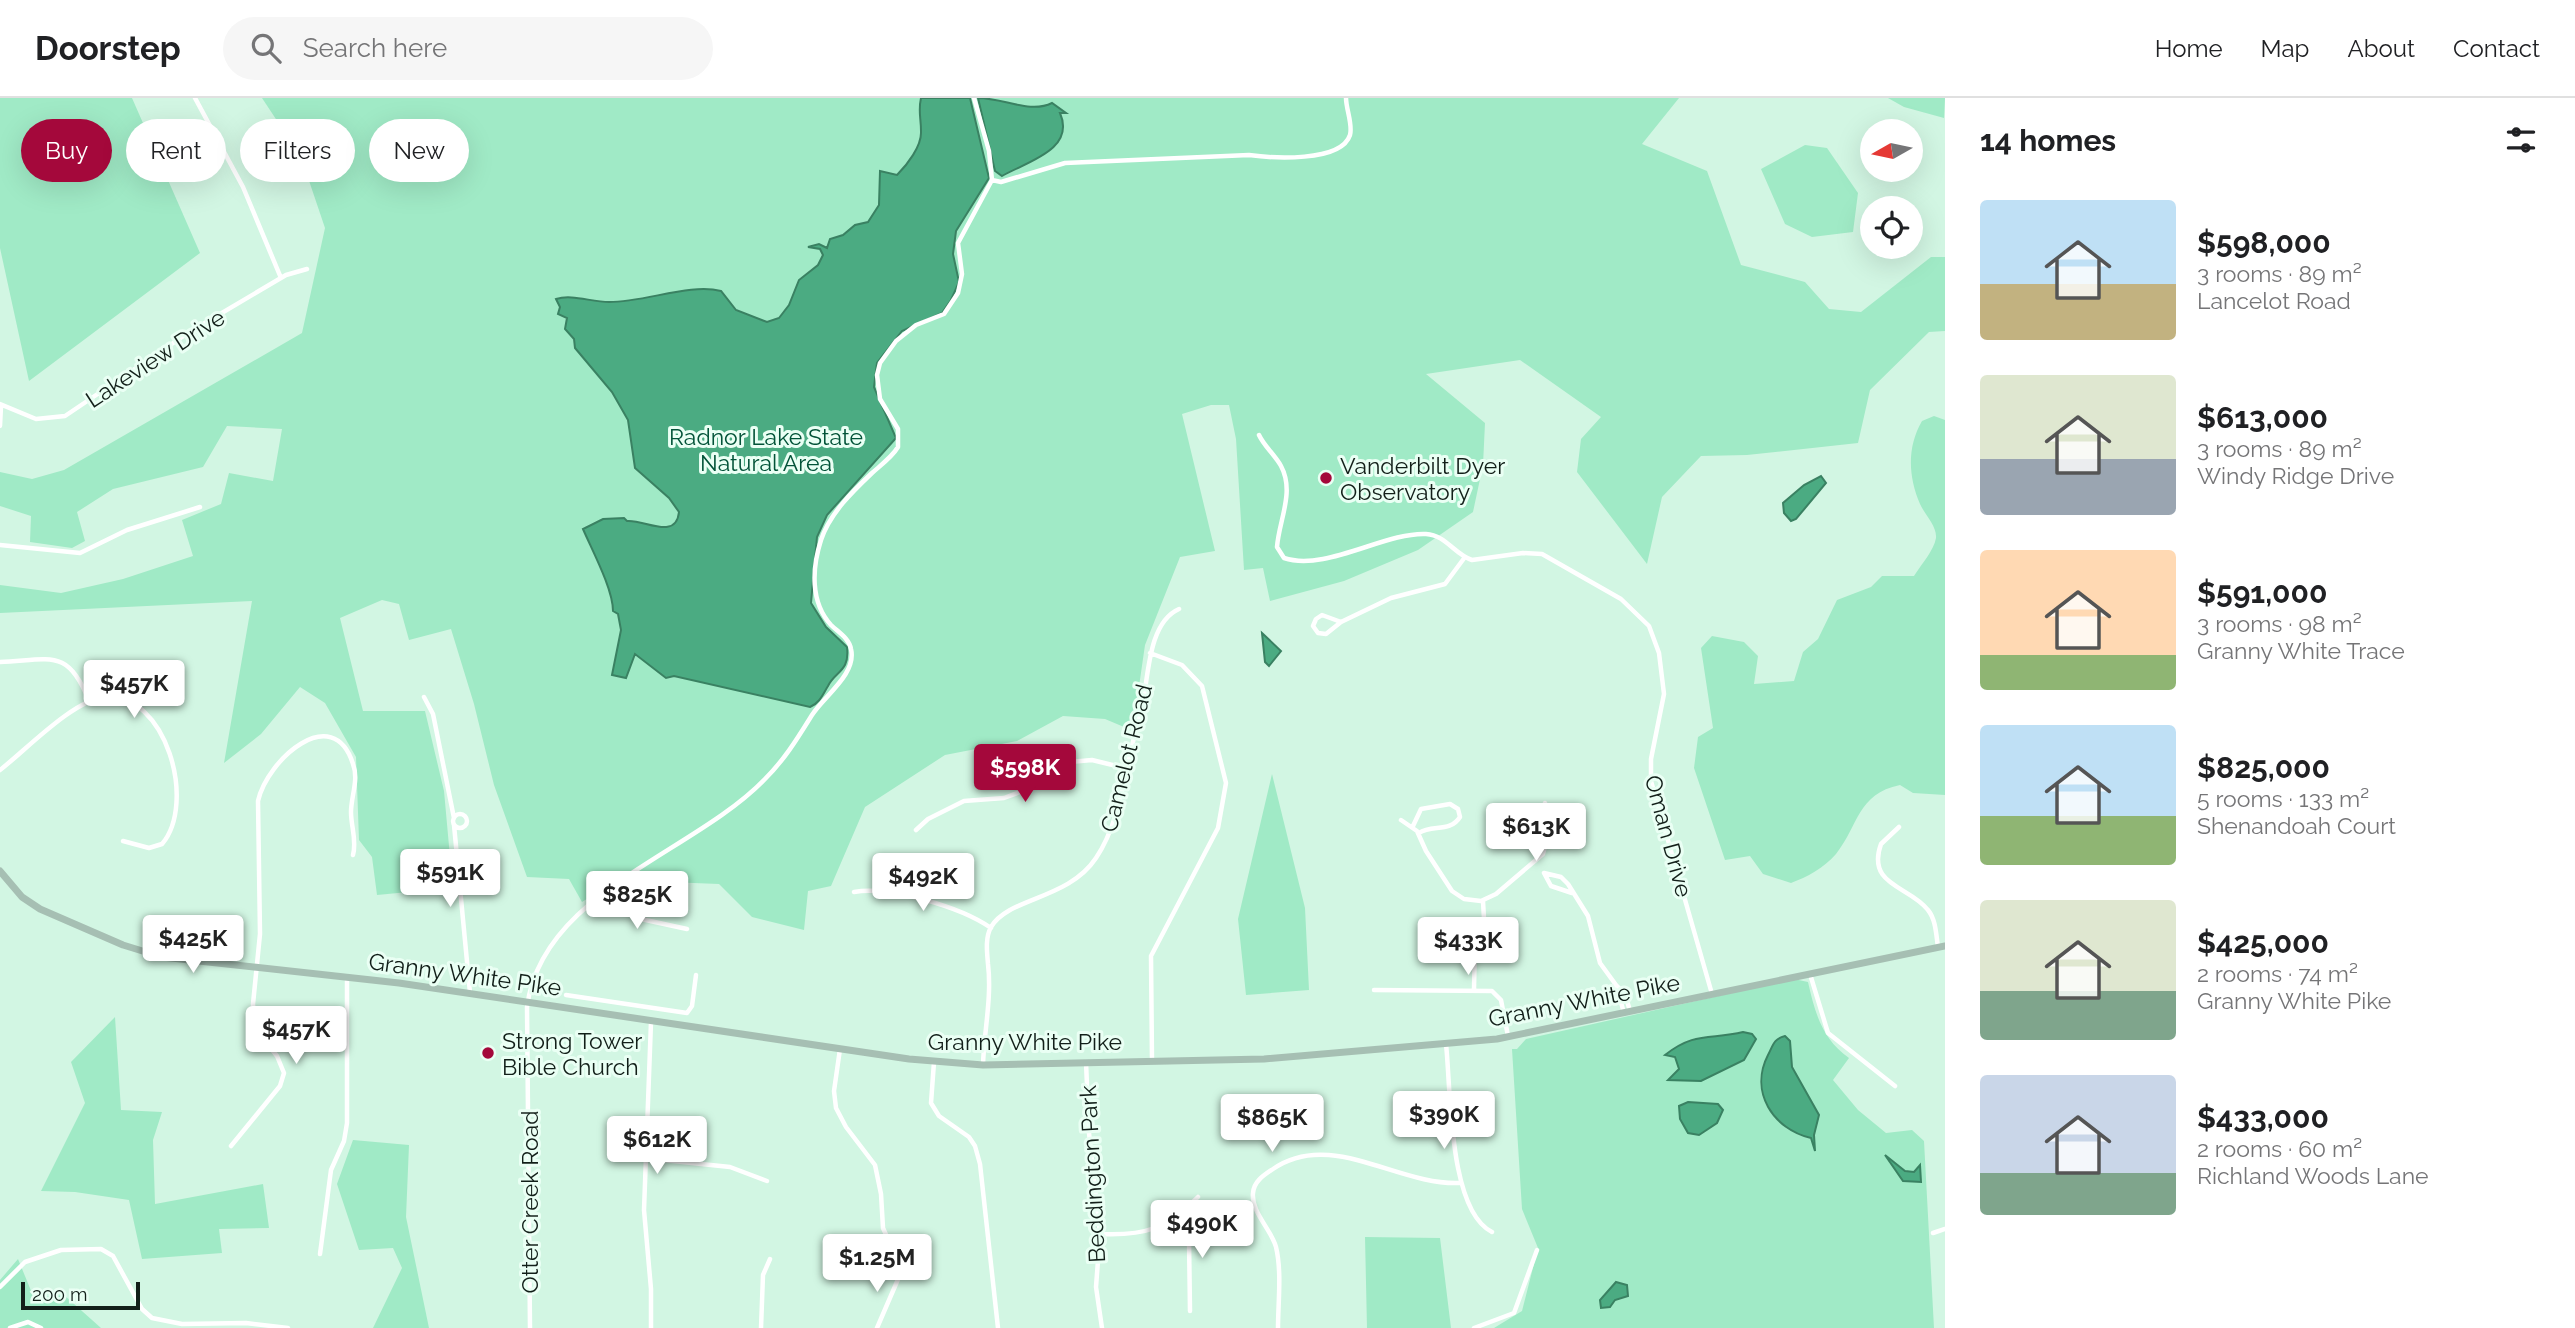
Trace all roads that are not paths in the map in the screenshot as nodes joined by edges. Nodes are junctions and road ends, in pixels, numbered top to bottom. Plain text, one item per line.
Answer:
1 (195, 98) edge
2 (974, 98) edge
3 (1346, 98) edge
4 (992, 180) junction
5 (307, 269) dead end
6 (281, 278) junction
7 (0, 405) edge
8 (0, 426) edge
9 (1259, 435) dead end
10 (200, 507) dead end
11 (0, 545) edge
12 (1465, 557) junction
13 (1179, 609) dead end
14 (1341, 622) junction
15 (1150, 653) junction
16 (0, 662) edge
17 (424, 697) dead end
18 (89, 701) junction
19 (1125, 768) junction
20 (0, 770) edge
21 (1545, 803) dead end
22 (454, 818) junction
23 (1401, 820) dead end
24 (454, 825) junction
25 (1413, 826) junction
26 (1899, 827) dead end
27 (916, 830) dead end
28 (1419, 833) junction
29 (123, 841) dead end
30 (353, 855) dead end
31 (1535, 863) junction
32 (0, 871) edge
33 (1544, 873) junction
34 (614, 888) junction
35 (854, 892) dead end
36 (1572, 893) junction
37 (1483, 901) junction
38 (991, 928) junction
39 (687, 929) dead end
40 (1941, 947) edge
41 (258, 967) junction
42 (1810, 973) junction
43 (696, 975) dead end
44 (348, 977) junction
45 (1474, 989) junction
46 (1374, 990) dead end
47 (470, 993) junction
48 (1712, 994) junction
49 (566, 995) dead end
50 (527, 1002) junction
51 (615, 1002) junction
52 (1627, 1013) junction
53 (614, 1016) junction
54 (651, 1022) junction
55 (1508, 1037) junction
56 (1446, 1043) junction
57 (840, 1049) junction
58 (1152, 1061) junction
59 (934, 1062) junction
60 (1086, 1062) junction
61 (983, 1065) junction
62 (1895, 1086) dead end
63 (231, 1146) dead end
64 (644, 1158) junction
65 (767, 1181) dead end
66 (1460, 1183) junction
67 (1198, 1197) dead end
68 (1178, 1216) junction
69 (1945, 1229) edge
70 (1492, 1232) dead end
71 (1933, 1233) dead end
72 (1100, 1234) junction
73 (1537, 1250) dead end
74 (320, 1254) dead end
75 (770, 1259) dead end
76 (0, 1287) edge
77 (1190, 1311) dead end
78 (10, 1328) edge
79 (41, 1328) edge
80 (288, 1328) edge
81 (530, 1328) edge
82 (651, 1328) edge
83 (761, 1328) edge
84 (877, 1328) edge
85 (998, 1328) edge
86 (1102, 1328) edge
87 (1279, 1328) edge
88 (1474, 1328) edge

1 - 6 street
2 - 4 street
3 - 4 street
4 - 34 street, Otter Creek Road
5 - 6 street, Lakeview Drive
6 - 7 street, Lakeview Drive
7 - 8 street
9 - 12 street
10 - 11 street
12 - 14 street
12 - 48 street, Oman Drive
13 - 15 street, Camelot Road
14 - 14 street
15 - 19 street, Camelot Road
15 - 58 street
16 - 18 street
17 - 22 street
18 - 20 street
18 - 29 street
19 - 27 street
19 - 38 street, Camelot Road
21 - 31 street
22 - 24 street
22 - 24 street
23 - 25 street
24 - 47 street
25 - 28 street
25 - 28 street
26 - 40 street
28 - 37 street
30 - 41 street
31 - 33 street
31 - 37 street
32 - 41 main road, Granny White Pike
33 - 36 street
33 - 36 street
34 - 39 street
34 - 50 street, Otter Creek Road
35 - 38 street
36 - 52 street
37 - 45 street
38 - 61 street
40 - 42 main road, Granny White Pike
41 - 44 main road, Granny White Pike
41 - 63 street
42 - 48 main road, Granny White Pike
42 - 62 street
43 - 51 street
44 - 47 main road, Granny White Pike
44 - 74 street
45 - 46 street
45 - 55 street
47 - 50 main road, Granny White Pike
48 - 52 main road, Granny White Pike
49 - 51 street
50 - 53 main road, Granny White Pike
50 - 81 street, Otter Creek Road
51 - 53 street
52 - 55 main road, Granny White Pike
53 - 54 main road, Granny White Pike
54 - 57 main road, Granny White Pike
54 - 64 street
55 - 56 main road, Granny White Pike
56 - 58 main road, Granny White Pike
56 - 66 street
57 - 59 main road, Granny White Pike
57 - 84 street
58 - 60 main road, Granny White Pike
59 - 61 main road, Granny White Pike
59 - 85 street
60 - 61 main road, Granny White Pike
60 - 72 street, Beddington Park
64 - 65 street
64 - 82 street
66 - 70 street
66 - 87 street
67 - 68 street
68 - 72 street
68 - 77 street
69 - 71 street
72 - 86 street, Beddington Park
73 - 88 street
75 - 83 street
76 - 80 street
78 - 79 street

